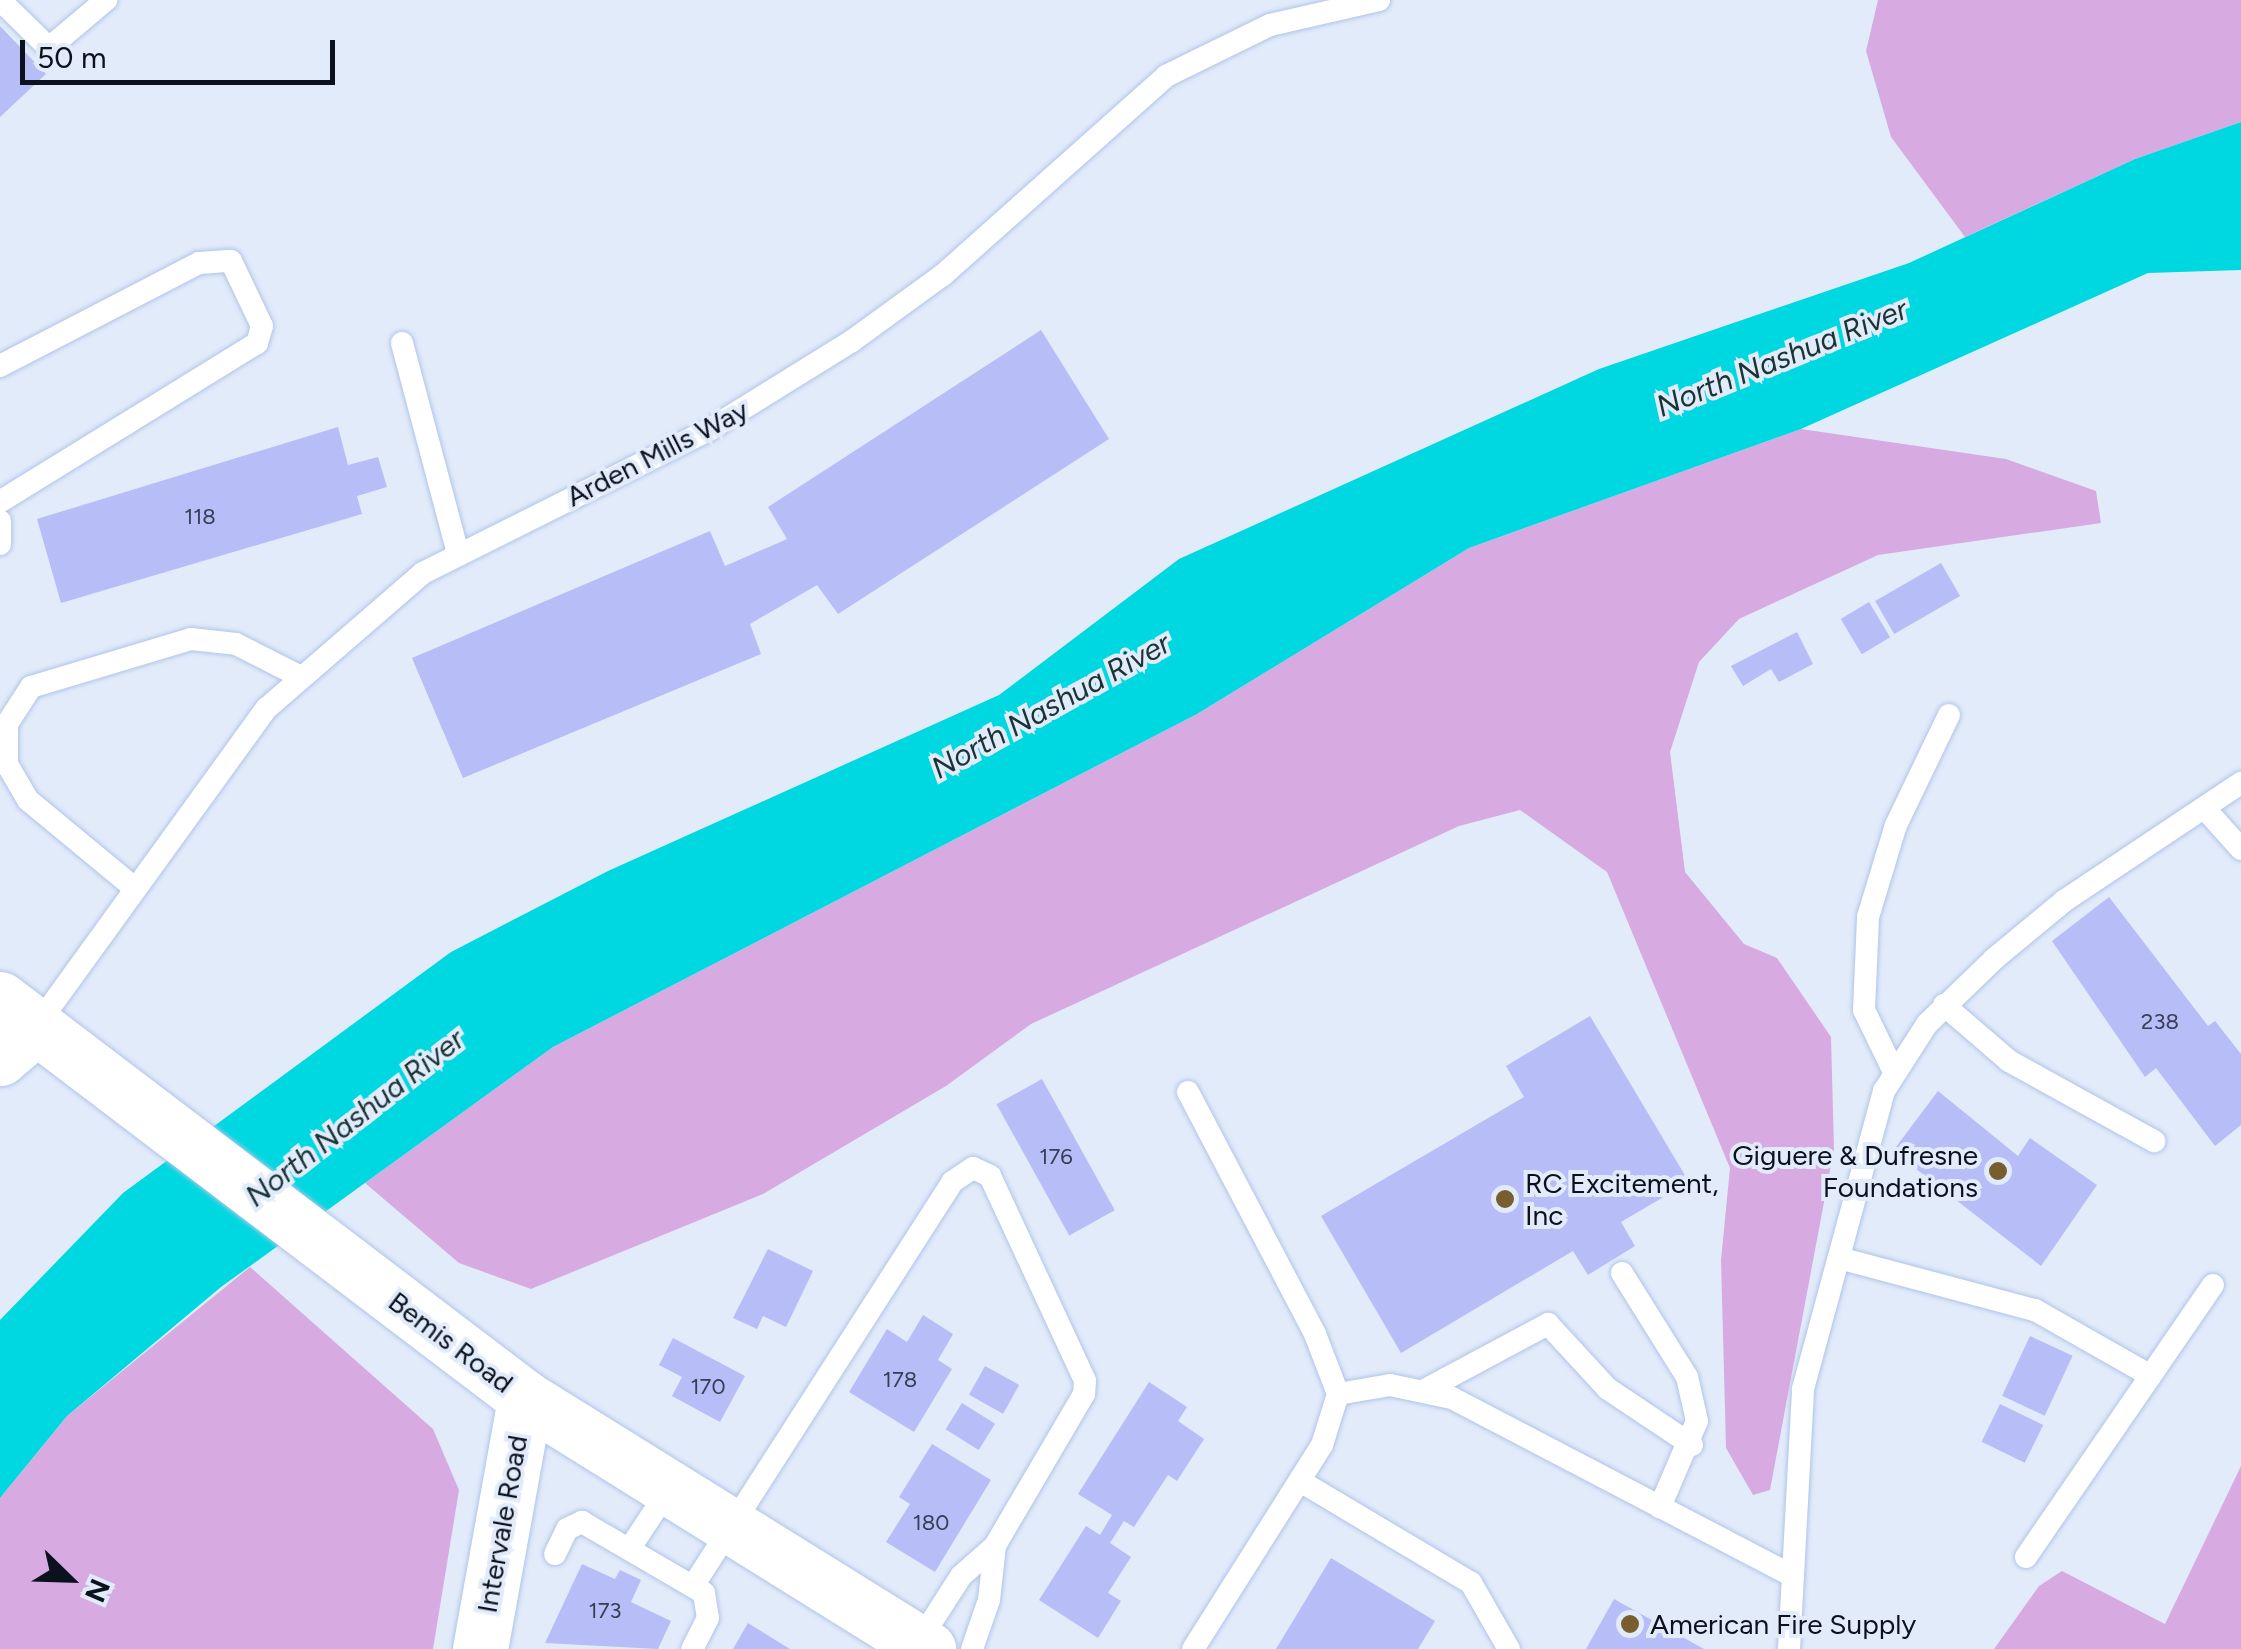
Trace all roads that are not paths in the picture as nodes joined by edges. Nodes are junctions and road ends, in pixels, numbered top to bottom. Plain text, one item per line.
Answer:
1 (0, 0) edge
2 (106, 0) edge
3 (1380, 0) edge
4 (402, 343) dead end
5 (0, 366) edge
6 (0, 502) edge
7 (0, 521) edge
8 (0, 544) edge
9 (458, 550) junction
10 (301, 676) junction
11 (1949, 715) dead end
12 (2241, 783) edge
13 (2207, 811) junction
14 (2241, 849) edge
15 (132, 886) junction
16 (1944, 1005) junction
17 (12, 1028) edge
18 (1894, 1072) junction
19 (1188, 1092) dead end
20 (2154, 1141) dead end
21 (1839, 1258) junction
22 (1622, 1272) dead end
23 (2213, 1285) dead end
24 (2151, 1376) junction
25 (1423, 1390) junction
26 (1338, 1394) junction
27 (525, 1398) junction
28 (1692, 1445) junction
29 (1300, 1481) junction
30 (669, 1489) junction
31 (1660, 1507) junction
32 (730, 1526) junction
33 (995, 1546) junction
34 (630, 1548) junction
35 (555, 1554) dead end
36 (2026, 1557) dead end
37 (1793, 1576) junction
38 (693, 1586) junction
39 (491, 1642) edge
40 (923, 1646) edge
41 (692, 1649) edge
42 (972, 1649) edge
43 (1193, 1649) edge
44 (1509, 1649) edge
45 (1790, 1649) edge

1 - 2 lane
3 - 9 lane, Arden Mills Way
4 - 9 lane
5 - 6 lane
7 - 8 lane
9 - 10 lane, Arden Mills Way
10 - 15 lane, Arden Mills Way
10 - 15 lane
11 - 18 lane
12 - 13 lane
13 - 14 lane
13 - 16 lane
15 - 17 lane, Arden Mills Way
16 - 18 lane
16 - 20 lane
17 - 27 main road, Bemis Road
18 - 21 lane
19 - 26 lane
21 - 24 lane
21 - 37 lane
22 - 28 lane
23 - 24 lane
24 - 36 lane
25 - 26 lane
25 - 28 lane
25 - 31 lane
26 - 29 lane
27 - 30 main road, Bemis Road
27 - 39 main road, Intervale Road
28 - 31 lane
29 - 43 lane
29 - 44 lane
30 - 32 main road, Bemis Road
30 - 34 lane
31 - 37 lane
32 - 33 lane
32 - 38 lane
32 - 40 main road, Bemis Road
33 - 40 lane
33 - 42 lane
34 - 35 lane
34 - 38 lane
37 - 45 lane
38 - 41 lane

